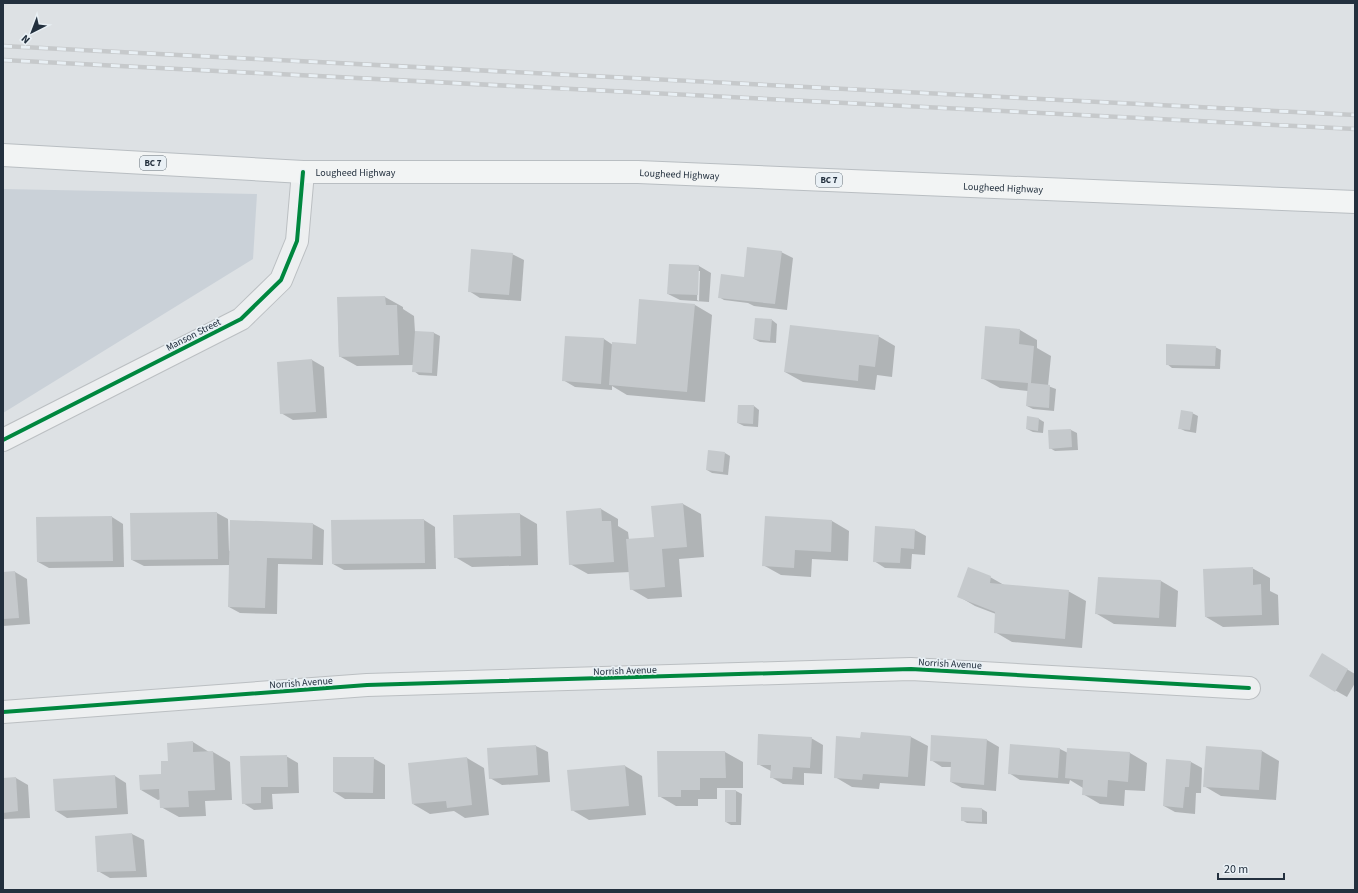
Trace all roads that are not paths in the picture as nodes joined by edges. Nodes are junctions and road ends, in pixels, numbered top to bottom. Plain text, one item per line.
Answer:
1 (3, 155) edge
2 (303, 172) junction
3 (1355, 202) edge
4 (3, 440) edge
5 (1248, 688) dead end
6 (3, 712) edge

1 - 2 main road, Lougheed Highway / BC 7
2 - 3 main road, Lougheed Highway / BC 7
2 - 4 street, Manson Street
5 - 6 street, Norrish Avenue

